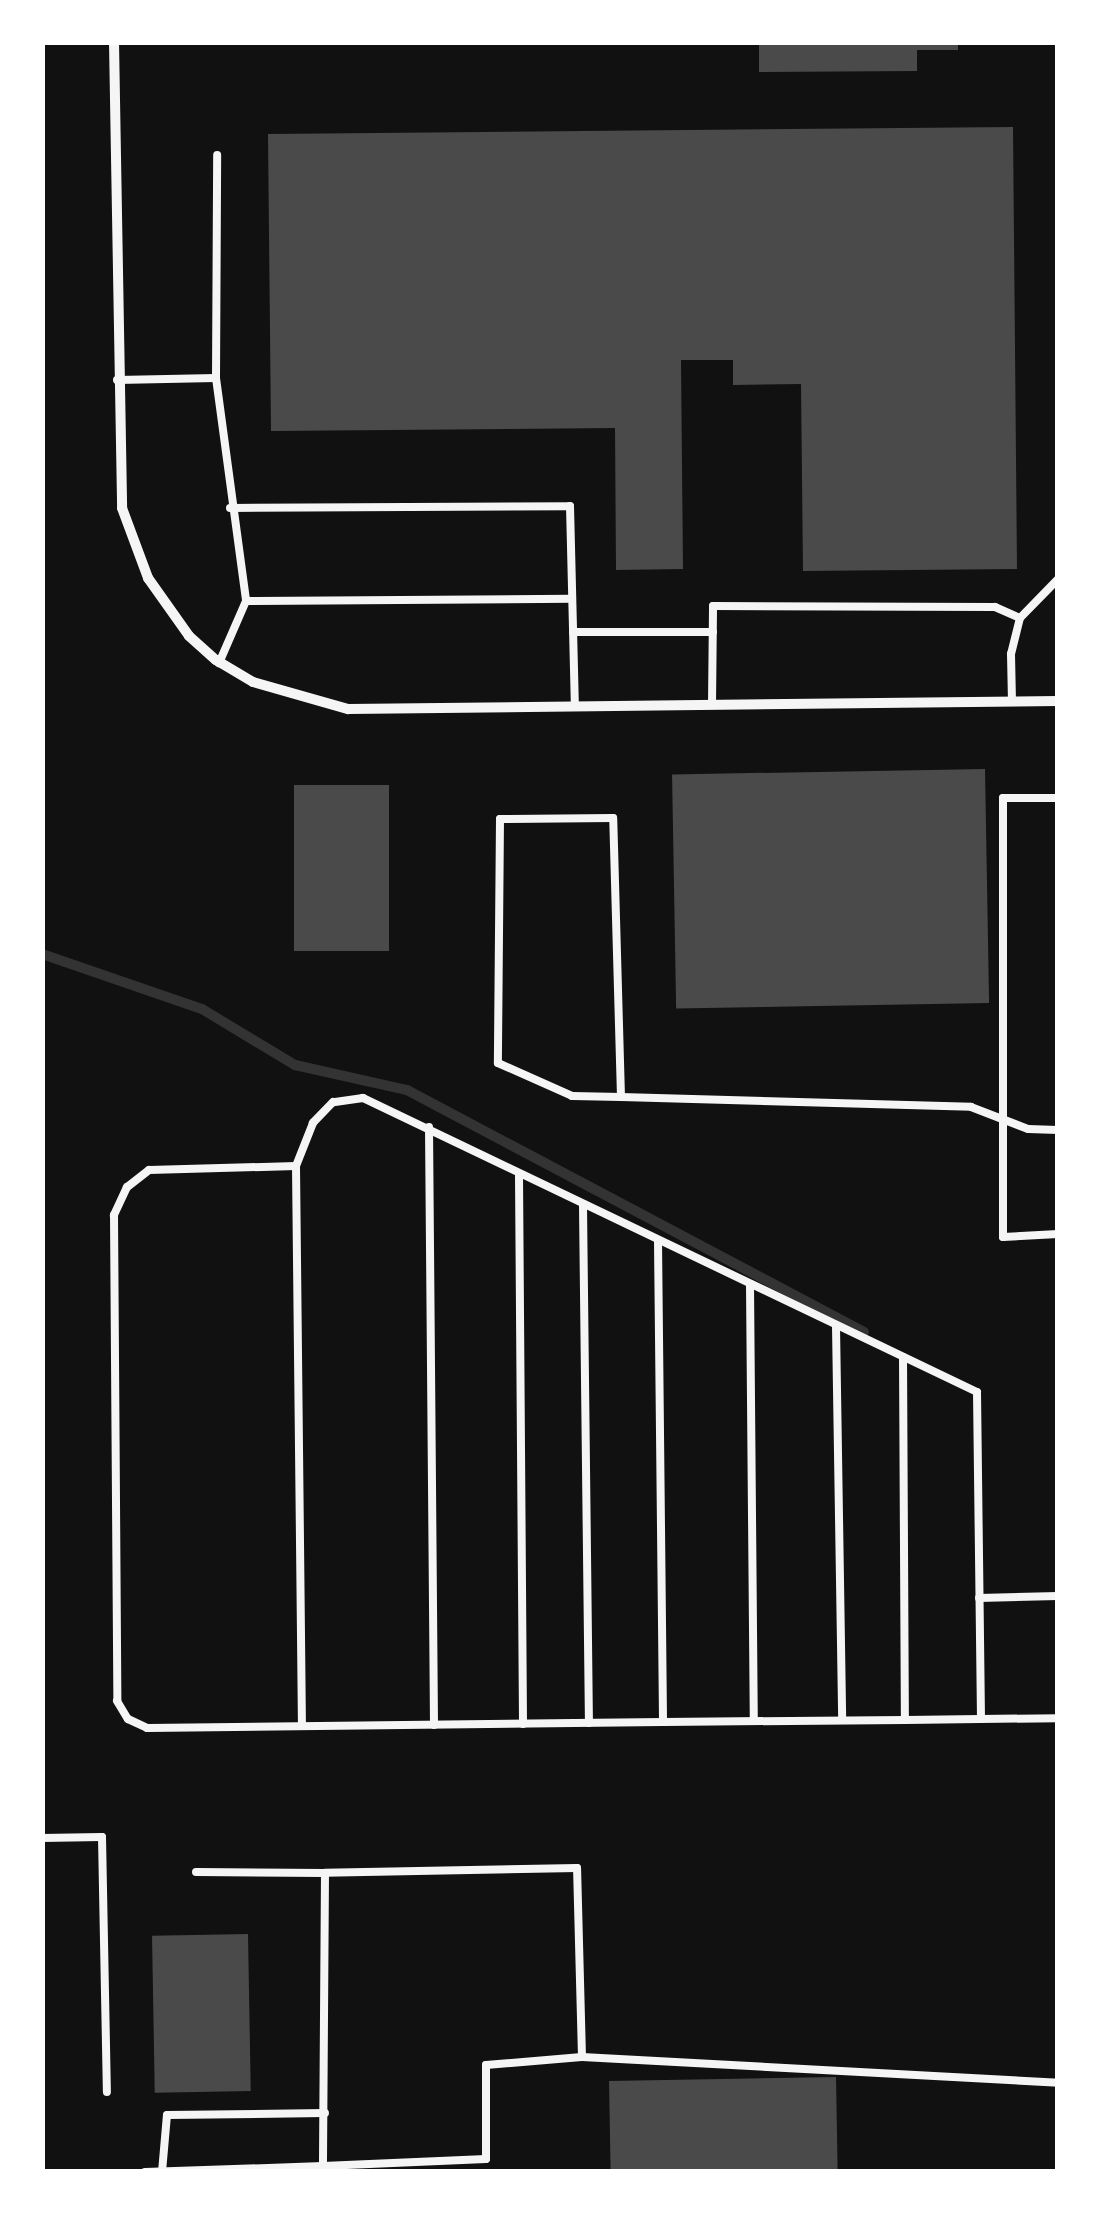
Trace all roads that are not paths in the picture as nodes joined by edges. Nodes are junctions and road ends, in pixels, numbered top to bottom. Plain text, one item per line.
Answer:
1 (114, 42) edge
2 (217, 155) dead end
3 (216, 378) junction
4 (117, 380) junction
5 (230, 508) junction
6 (1058, 579) edge
7 (572, 599) junction
8 (246, 601) junction
9 (1020, 618) junction
10 (573, 632) junction
11 (712, 632) junction
12 (220, 663) junction
13 (1058, 701) edge
14 (1012, 702) junction
15 (712, 705) junction
16 (575, 706) junction
17 (1058, 798) edge
18 (621, 1097) junction
19 (1003, 1121) junction
20 (429, 1127) junction
21 (1058, 1130) edge
22 (296, 1166) junction
23 (518, 1176) junction
24 (583, 1206) junction
25 (1058, 1234) edge
26 (658, 1242) junction
27 (750, 1285) junction
28 (836, 1326) junction
29 (902, 1357) junction
30 (1058, 1596) edge
31 (980, 1598) junction
32 (1058, 1718) edge
33 (981, 1719) junction
34 (842, 1720) junction
35 (905, 1720) junction
36 (754, 1721) junction
37 (664, 1722) junction
38 (589, 1723) junction
39 (523, 1724) junction
40 (434, 1725) junction
41 (302, 1726) junction
42 (42, 1838) edge
43 (196, 1872) dead end
44 (325, 1873) junction
45 (582, 2056) junction
46 (1058, 2083) edge
47 (107, 2092) dead end
48 (325, 2112) junction
49 (323, 2166) junction
50 (298, 2169) edge
51 (162, 2171) edge
52 (145, 2172) edge

1 - 4 street
2 - 3 lane
3 - 4 lane
3 - 5 lane
4 - 12 street
5 - 7 lane
5 - 8 lane
6 - 9 lane
7 - 8 lane
7 - 10 lane
8 - 12 lane
9 - 11 lane
9 - 14 lane
10 - 11 lane
10 - 16 lane
11 - 15 lane
12 - 16 street
13 - 14 street
14 - 15 street
15 - 16 street
17 - 19 lane
18 - 18 lane
18 - 19 lane
19 - 21 lane
19 - 25 lane
20 - 22 lane
20 - 23 lane
20 - 40 lane
22 - 41 lane
22 - 41 lane
23 - 24 lane
23 - 39 lane
24 - 26 lane
24 - 38 lane
26 - 27 lane
26 - 37 lane
27 - 28 lane
27 - 36 lane
28 - 29 lane
28 - 34 lane
29 - 31 lane
29 - 35 lane
30 - 31 lane
31 - 33 lane
32 - 33 lane
33 - 35 lane
34 - 35 lane
34 - 36 lane
36 - 37 lane
37 - 38 lane
38 - 39 lane
39 - 40 lane
40 - 41 lane
42 - 47 lane
43 - 44 lane
44 - 45 lane
44 - 48 lane
45 - 46 lane
45 - 49 lane
48 - 49 lane
48 - 51 lane
49 - 50 lane
50 - 51 lane
51 - 52 lane

